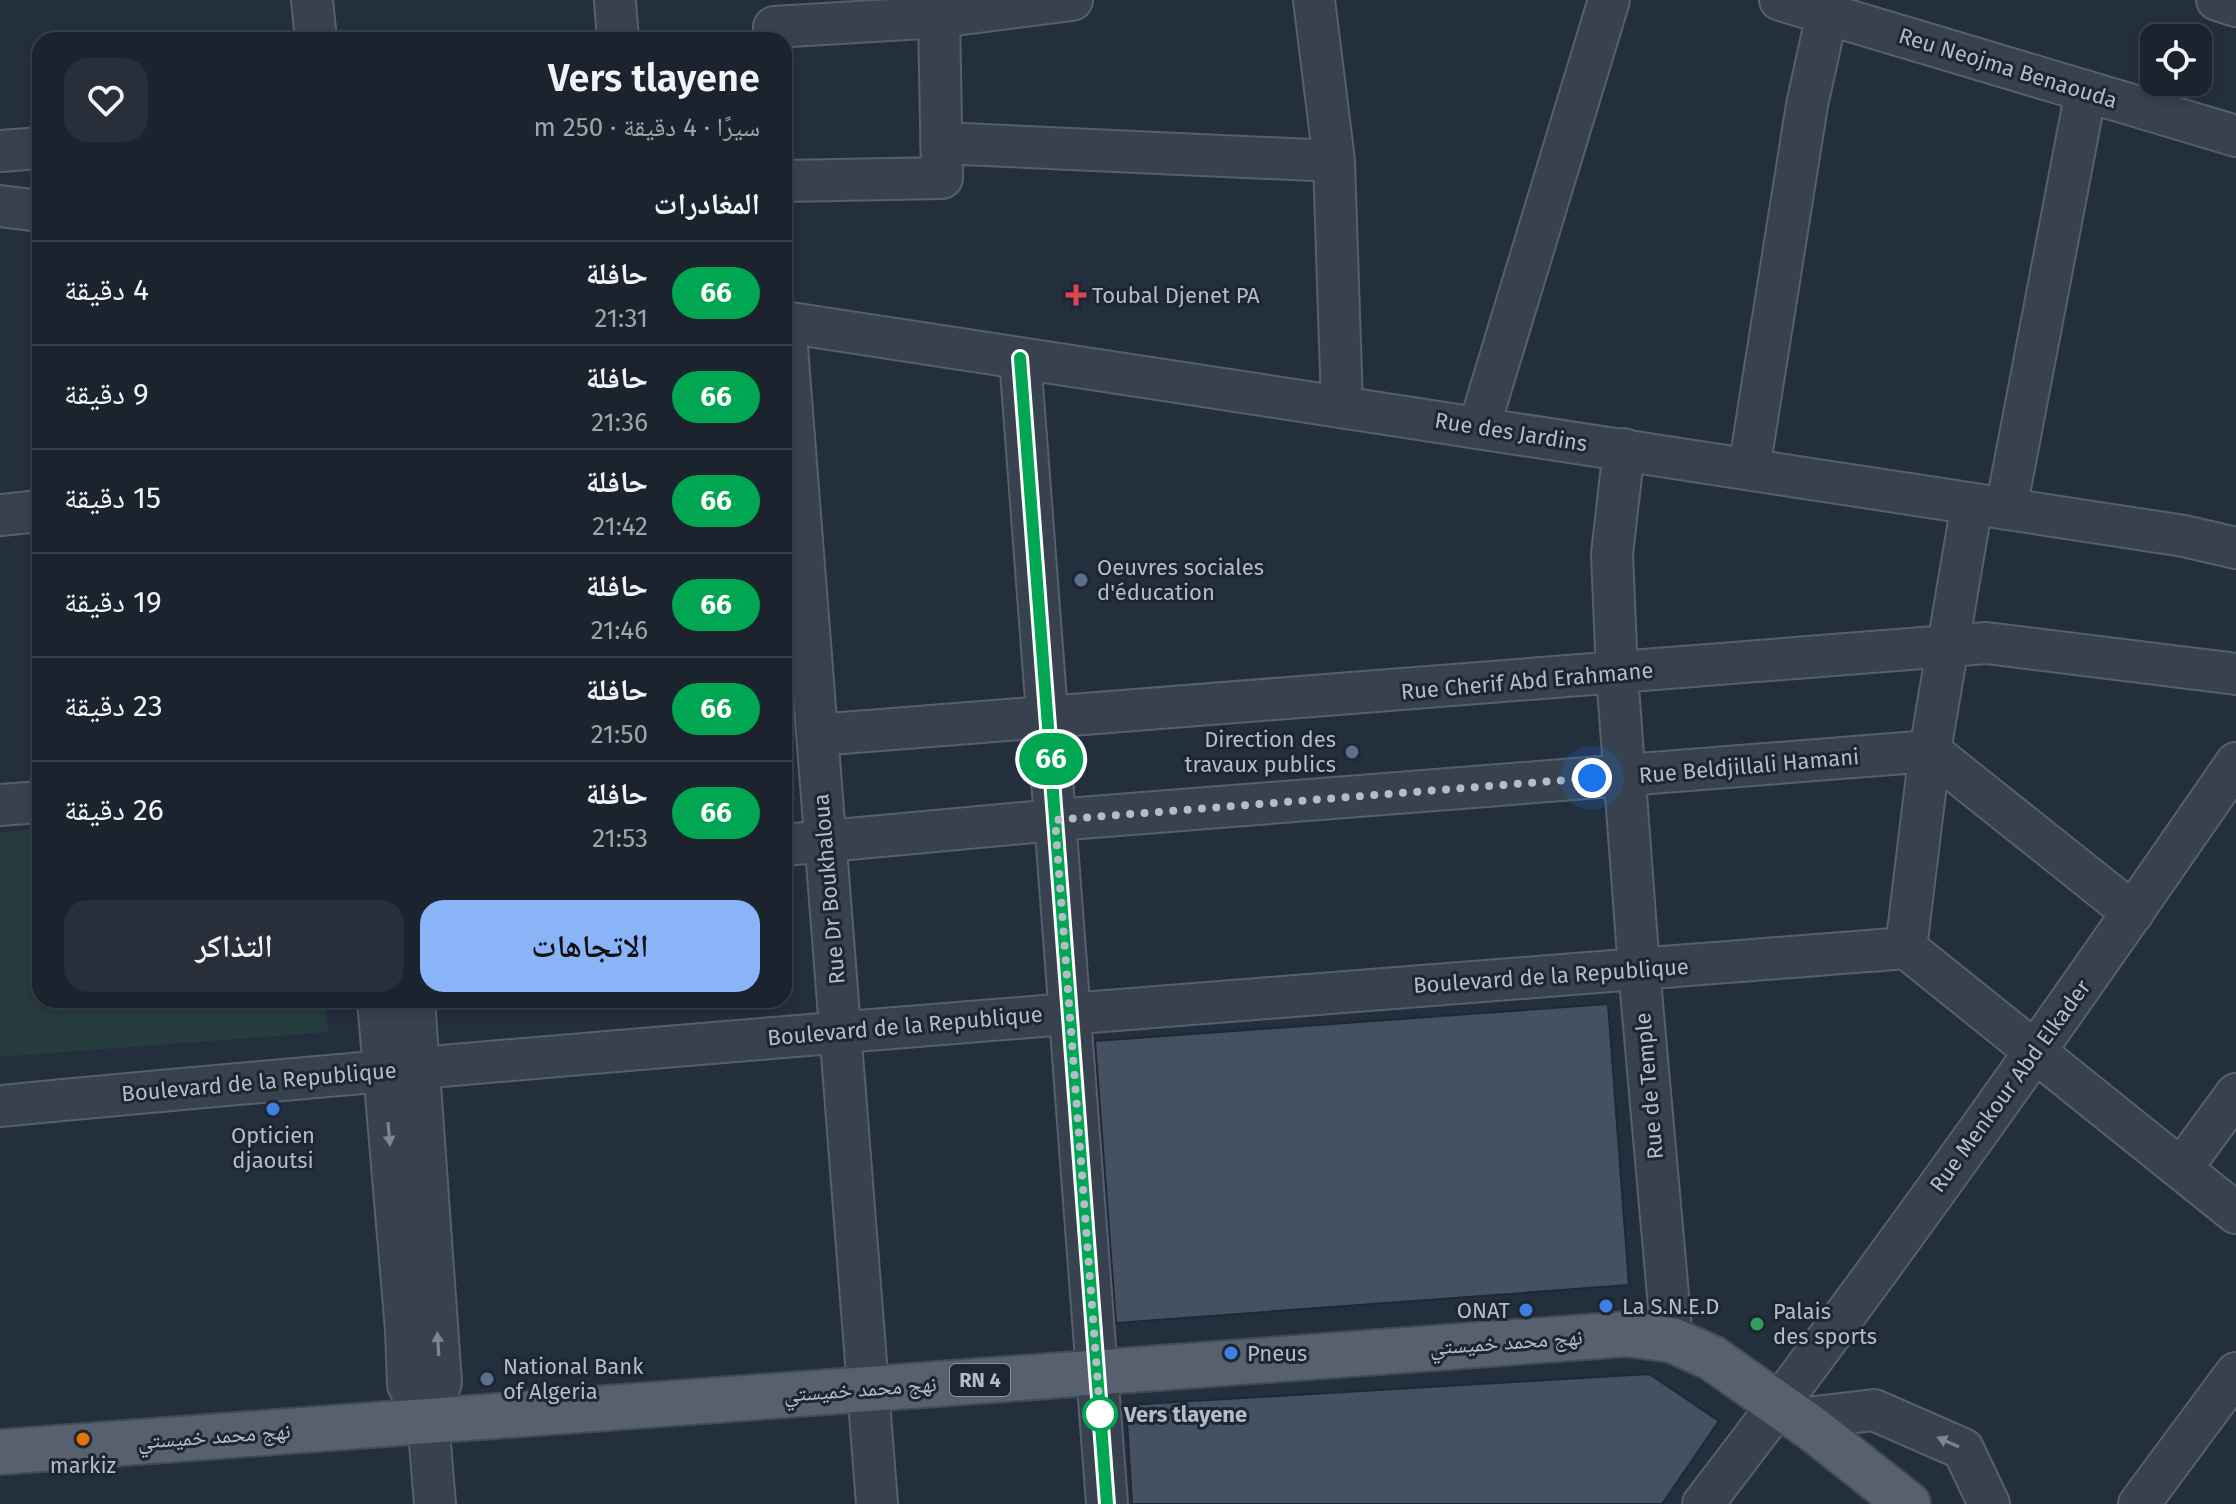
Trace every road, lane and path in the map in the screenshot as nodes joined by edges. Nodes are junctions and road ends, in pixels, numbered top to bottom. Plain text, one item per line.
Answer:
1 (312, 0) edge
2 (1072, 0) edge
3 (1314, 0) edge
4 (1609, 0) edge
5 (1780, 0) edge
6 (2217, 0) edge
7 (2236, 6) edge
8 (1827, 14) junction
9 (939, 17) junction
10 (774, 27) dead end
11 (315, 32) edge
12 (2086, 91) junction
13 (2236, 136) edge
14 (941, 143) junction
15 (32, 149) edge
16 (0, 151) edge
17 (1334, 161) junction
18 (792, 181) edge
19 (0, 206) edge
20 (32, 210) edge
21 (792, 323) edge
22 (1020, 358) junction
23 (1342, 405) junction
24 (792, 412) edge
25 (1479, 427) junction
26 (1624, 449) junction
27 (1749, 469) junction
28 (1989, 506) junction
29 (32, 512) edge
30 (0, 515) edge
31 (2236, 548) edge
32 (1949, 646) junction
33 (1617, 674) junction
34 (2236, 674) edge
35 (1047, 719) junction
36 (817, 735) junction
37 (1930, 751) junction
38 (2236, 763) edge
39 (1624, 775) junction
40 (32, 803) edge
41 (0, 805) edge
42 (1055, 820) junction
43 (826, 842) junction
44 (792, 844) edge
45 (2133, 913) junction
46 (1906, 948) junction
47 (1639, 969) junction
48 (381, 1008) edge
49 (412, 1008) edge
50 (1070, 1012) junction
51 (841, 1031) junction
52 (2036, 1052) junction
53 (401, 1069) junction
54 (2236, 1094) edge
55 (0, 1106) edge
56 (2181, 1169) junction
57 (2236, 1213) edge
58 (1672, 1340) junction
59 (1097, 1371) junction
60 (2236, 1373) edge
61 (868, 1389) junction
62 (1788, 1412) junction
63 (428, 1420) junction
64 (0, 1452) edge
65 (435, 1504) edge
66 (877, 1504) edge
67 (1107, 1504) edge
68 (1703, 1504) edge
69 (1907, 1504) edge
70 (1989, 1504) edge
71 (2139, 1504) edge

1 - 11 street
2 - 9 street
3 - 17 street
4 - 25 street
5 - 8 street, Reu Neojma Benaouda
6 - 7 street
8 - 12 street, Reu Neojma Benaouda
8 - 27 street
9 - 10 street
9 - 14 street
12 - 13 street, Reu Neojma Benaouda
12 - 28 street
14 - 17 street
14 - 18 street
15 - 16 street
17 - 23 street
19 - 20 street
21 - 22 street, Rue des Jardins
22 - 23 street, Rue des Jardins
22 - 35 street
23 - 25 street, Rue des Jardins
24 - 36 street, Rue Dr Boukhaloua
25 - 26 street, Rue des Jardins
26 - 27 street, Rue des Jardins
26 - 33 street, Rue de Temple
27 - 28 street, Rue des Jardins
28 - 31 street, Rue des Jardins
28 - 32 street
29 - 30 street
32 - 33 street, Rue Cherif Abd Erahmane
32 - 34 street, Rue Cherif Abd Erahmane
32 - 37 street
33 - 35 street, Rue Cherif Abd Erahmane
33 - 39 street, Rue de Temple
35 - 36 street, Rue Cherif Abd Erahmane
35 - 42 street
36 - 43 street, Rue Dr Boukhaloua
37 - 39 street, Rue Beldjillali Hamani
37 - 45 street
37 - 46 street
38 - 45 street, Rue Menkour Abd Elkader
39 - 42 street, Rue Beldjillali Hamani
39 - 47 street, Rue de Temple
40 - 41 street
42 - 43 street, Rue Beldjillali Hamani
42 - 50 street
43 - 44 street, Rue Beldjillali Hamani
43 - 51 street, Rue Dr Boukhaloua
45 - 52 street, Rue Menkour Abd Elkader
46 - 47 street, Boulevard de la Republique
46 - 52 street
47 - 50 street, Boulevard de la Republique
47 - 58 street, Rue de Temple
48 - 53 street
49 - 53 street
50 - 51 street, Boulevard de la Republique
50 - 59 street
51 - 53 street, Boulevard de la Republique
51 - 61 street, Rue Dr Boukhaloua
52 - 56 street
52 - 62 street, Rue Menkour Abd Elkader
53 - 55 street, Boulevard de la Republique
53 - 63 street
54 - 56 street
56 - 57 street
58 - 59 main road, نهج محمد خميستي / RN 4
58 - 62 main road, نهج محمد خميستي / RN 4
59 - 61 main road, نهج محمد خميستي / RN 4
59 - 67 street
60 - 71 street
61 - 63 main road, نهج محمد خميستي / RN 4
61 - 66 street, Rue Dr Boukhaloua
62 - 68 street, Rue Menkour Abd Elkader
62 - 69 main road, نهج محمد خميستي / RN 4
70 -> 62 street
63 - 64 main road, نهج محمد خميستي / RN 4
63 - 65 street

